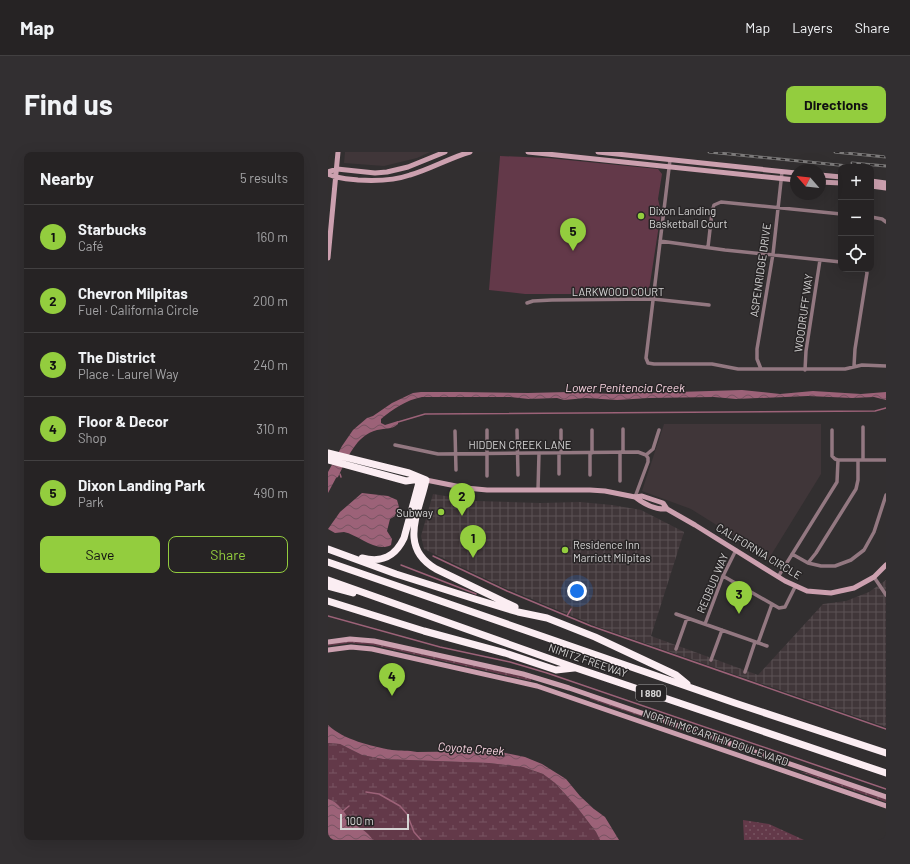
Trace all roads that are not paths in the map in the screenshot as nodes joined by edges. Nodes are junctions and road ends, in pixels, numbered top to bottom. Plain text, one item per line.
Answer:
1 (338, 152) edge
2 (445, 152) edge
3 (470, 152) edge
4 (528, 152) edge
5 (598, 152) edge
6 (670, 160) junction
7 (669, 167) junction
8 (337, 169) junction
9 (782, 172) junction
10 (328, 173) edge
11 (790, 173) edge
12 (826, 176) edge
13 (838, 177) edge
14 (336, 178) junction
15 (781, 178) junction
16 (790, 179) edge
17 (874, 181) edge
18 (826, 182) edge
19 (838, 183) edge
20 (886, 183) edge
21 (874, 186) edge
22 (886, 188) edge
23 (777, 208) junction
24 (838, 214) edge
25 (874, 218) edge
26 (886, 222) edge
27 (660, 241) junction
28 (708, 247) junction
29 (773, 254) junction
30 (328, 258) edge
31 (820, 260) junction
32 (838, 262) edge
33 (867, 272) edge
34 (653, 299) junction
35 (527, 302) dead end
36 (709, 305) dead end
37 (854, 366) junction
38 (886, 366) edge
39 (761, 369) junction
40 (805, 370) junction
41 (863, 427) dead end
42 (623, 429) dead end
43 (487, 430) dead end
44 (518, 430) dead end
45 (561, 430) dead end
46 (592, 430) dead end
47 (659, 430) dead end
48 (832, 430) dead end
49 (455, 431) dead end
50 (395, 445) dead end
51 (518, 452) junction
52 (622, 452) junction
53 (456, 453) junction
54 (487, 453) junction
55 (539, 453) junction
56 (560, 453) junction
57 (591, 453) junction
58 (328, 455) edge
59 (646, 455) junction
60 (838, 460) junction
61 (858, 460) junction
62 (863, 460) junction
63 (886, 460) edge
64 (456, 470) dead end
65 (559, 474) dead end
66 (518, 475) dead end
67 (590, 475) dead end
68 (487, 476) dead end
69 (423, 479) junction
70 (620, 481) dead end
71 (538, 490) junction
72 (886, 495) edge
73 (635, 498) junction
74 (328, 549) edge
75 (736, 550) junction
76 (792, 554) junction
77 (328, 562) edge
78 (808, 563) junction
79 (886, 565) edge
80 (723, 576) junction
81 (778, 577) junction
82 (874, 578) junction
83 (328, 580) edge
84 (328, 586) edge
85 (795, 587) junction
86 (886, 594) edge
87 (328, 601) edge
88 (772, 604) junction
89 (417, 611) junction
90 (526, 613) junction
91 (676, 614) dead end
92 (687, 618) junction
93 (705, 624) junction
94 (722, 630) junction
95 (328, 642) edge
96 (757, 642) junction
97 (767, 646) dead end
98 (328, 650) edge
99 (676, 650) dead end
100 (711, 660) dead end
101 (469, 662) junction
102 (576, 668) junction
103 (468, 670) junction
104 (745, 672) dead end
105 (692, 688) junction
106 (638, 712) junction
107 (636, 720) junction
108 (755, 752) junction
109 (886, 753) edge
110 (752, 760) junction
111 (886, 773) edge
112 (886, 797) edge
113 (886, 806) edge

1 - 8 street
2 - 8 street
3 - 14 street
4 - 7 street
5 - 6 street
6 - 7 street
6 - 9 street
7 - 15 street
7 - 27 street
8 - 10 street
8 - 14 street
9 - 11 street
9 - 15 street, ASPENRIDGE DRIVE
10 - 14 street
12 - 13 street
14 - 30 street
15 - 16 street
15 - 23 street, ASPENRIDGE DRIVE
17 - 20 street
18 - 19 street
21 - 22 street
23 - 24 street
23 - 28 street
23 - 29 street, ASPENRIDGE DRIVE
25 - 26 street
27 - 28 street
27 - 34 street
28 - 29 street
29 - 31 street
29 - 39 street, ASPENRIDGE DRIVE
31 - 32 street
31 - 40 street, WOODRUFF WAY
33 - 37 street
34 - 35 street, LARKWOOD COURT
34 - 36 street, LARKWOOD COURT
34 - 39 street
37 - 38 street
37 - 40 street
39 - 40 street
41 - 62 street
42 - 52 street
43 - 54 street
44 - 51 street
45 - 56 street
46 - 57 street
47 - 59 street
48 - 60 street
49 - 53 street
50 - 53 street, HIDDEN CREEK LANE
51 - 54 street, HIDDEN CREEK LANE
51 - 55 street, HIDDEN CREEK LANE
51 - 66 street
52 - 57 street, HIDDEN CREEK LANE
52 - 59 street, HIDDEN CREEK LANE
52 - 70 street
53 - 54 street, HIDDEN CREEK LANE
53 - 64 street
54 - 68 street
55 - 56 street, HIDDEN CREEK LANE
55 - 71 street
56 - 57 street, HIDDEN CREEK LANE
56 - 65 street
57 - 67 street
58 - 69 highway, CALIFORNIA CIRCLE
58 - 69 highway, CALIFORNIA CIRCLE
59 - 73 street
60 - 61 street
60 - 76 street
61 - 62 street
61 - 78 street
62 - 63 street
69 - 71 street, CALIFORNIA CIRCLE
69 - 74 highway
69 - 90 highway
71 - 73 street, CALIFORNIA CIRCLE
72 - 78 street
73 - 75 street, CALIFORNIA CIRCLE
74 - 90 highway
75 - 80 street, REDBUD WAY
75 - 81 street, CALIFORNIA CIRCLE
76 - 78 street
76 - 81 street
77 - 105 highway, NIMITZ FREEWAY / I 880
79 - 82 street, CALIFORNIA CIRCLE
80 - 88 street
80 - 93 street, REDBUD WAY
81 - 85 street, CALIFORNIA CIRCLE
82 - 85 street, CALIFORNIA CIRCLE
82 - 86 street
83 - 89 highway, NIMITZ FREEWAY / I 880
84 - 89 highway
85 - 88 street
87 - 102 highway
88 - 96 street
89 - 102 highway, NIMITZ FREEWAY / I 880
90 - 105 highway
91 - 92 street
92 - 93 street
92 - 99 street
93 - 94 street
94 - 96 street
94 - 100 street
95 - 101 street, NORTH MCCARTHY BOULEVARD
96 - 97 street
96 - 104 street
98 - 103 street, NORTH MCCARTHY BOULEVARD
101 - 103 street
101 - 106 street, NORTH MCCARTHY BOULEVARD
102 - 111 highway, NIMITZ FREEWAY / I 880
103 - 107 street, NORTH MCCARTHY BOULEVARD
105 - 109 highway, NIMITZ FREEWAY / I 880
106 - 107 street
106 - 108 street, NORTH MCCARTHY BOULEVARD
107 - 110 street, NORTH MCCARTHY BOULEVARD
108 - 110 street
108 - 112 street, NORTH MCCARTHY BOULEVARD
110 - 113 street, NORTH MCCARTHY BOULEVARD

